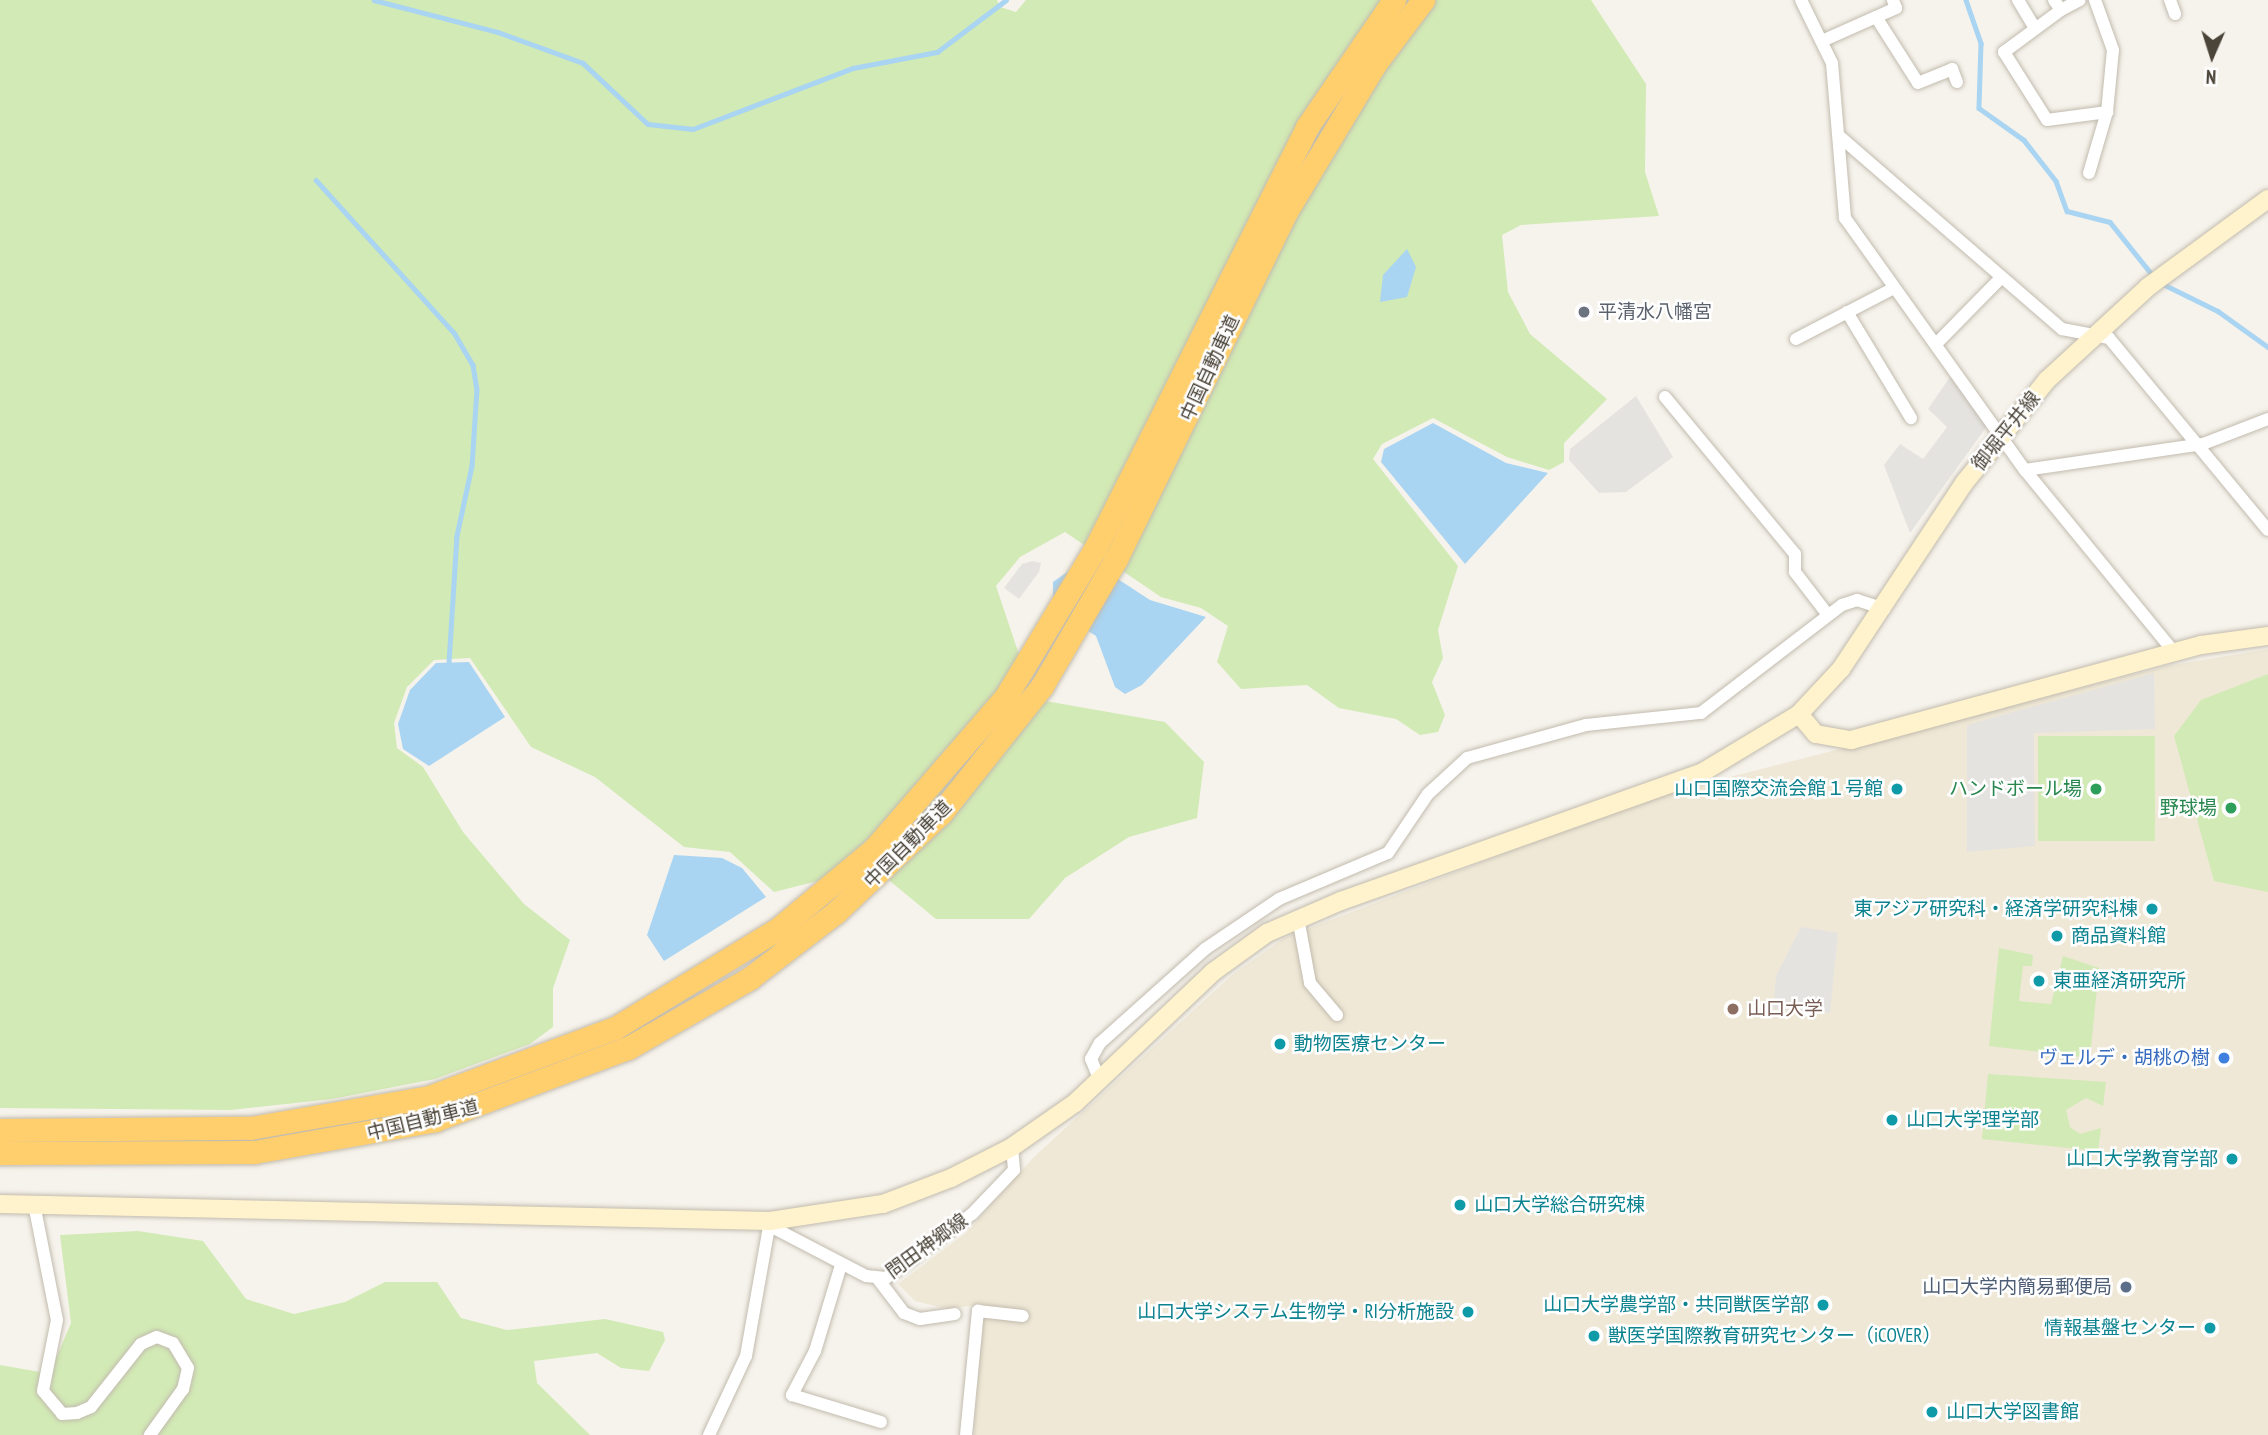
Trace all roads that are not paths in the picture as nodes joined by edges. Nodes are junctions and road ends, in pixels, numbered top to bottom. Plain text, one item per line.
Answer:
1 (1394, 0) edge
2 (1423, 0) edge
3 (1801, 0) edge
4 (1893, 0) edge
5 (2018, 0) edge
6 (2080, 0) edge
7 (2095, 0) edge
8 (2170, 0) edge
9 (2058, 5) edge
10 (2175, 14) dead end
11 (1876, 17) junction
12 (2034, 27) junction
13 (1822, 41) junction
14 (1956, 82) dead end
15 (2107, 112) junction
16 (1839, 136) junction
17 (2089, 173) dead end
18 (2268, 198) edge
19 (1999, 280) junction
20 (1895, 288) junction
21 (1847, 312) junction
22 (2089, 338) junction
23 (1796, 339) dead end
24 (1936, 344) junction
25 (1665, 397) dead end
26 (1911, 418) dead end
27 (2268, 419) edge
28 (2001, 435) junction
29 (2203, 444) junction
30 (2025, 470) junction
31 (2268, 530) edge
32 (1106, 553) junction
33 (1885, 609) junction
34 (1828, 615) junction
35 (2268, 636) edge
36 (2174, 652) junction
37 (1799, 714) junction
38 (1297, 918) junction
39 (1337, 1015) dead end
40 (1100, 1081) junction
41 (0, 1130) edge
42 (1012, 1147) junction
43 (0, 1153) edge
44 (0, 1204) edge
45 (34, 1204) junction
46 (770, 1224) junction
47 (841, 1265) junction
48 (878, 1279) junction
49 (956, 1314) dead end
50 (1023, 1316) dead end
51 (881, 1422) dead end
52 (150, 1435) edge
53 (709, 1435) edge
54 (965, 1435) edge

1 - 32 highway, 中国自動車道
2 - 32 highway, 中国自動車道
3 - 13 street
4 - 11 street
5 - 12 street
6 - 9 street
7 - 15 street
8 - 10 street
9 - 12 street
11 - 13 street
11 - 14 street
12 - 15 street
13 - 16 street
15 - 17 street
16 - 19 street
16 - 20 street
18 - 22 street, 御堀平井線
19 - 22 street
19 - 24 street
20 - 21 street
20 - 24 street
21 - 23 street
21 - 26 street
22 - 28 street, 御堀平井線
22 - 29 street
24 - 28 street
25 - 34 street
27 - 29 street
28 - 30 street
28 - 33 street, 御堀平井線
29 - 30 street
29 - 31 street
30 - 36 street
32 - 41 highway, 中国自動車道
32 - 43 highway, 中国自動車道
33 - 34 street
33 - 37 street, 御堀平井線
34 - 40 street
35 - 36 street
36 - 37 street
37 - 38 street, 御堀平井線
38 - 39 street
38 - 40 street, 御堀平井線
40 - 42 street, 御堀平井線
42 - 46 street, 御堀平井線
42 - 48 street, 問田神郷線
44 - 45 street, 御堀平井線
45 - 46 street, 御堀平井線
45 - 52 street
46 - 47 street, 問田神郷線
46 - 53 street
47 - 48 street, 問田神郷線
47 - 51 street
48 - 49 street
50 - 54 street

